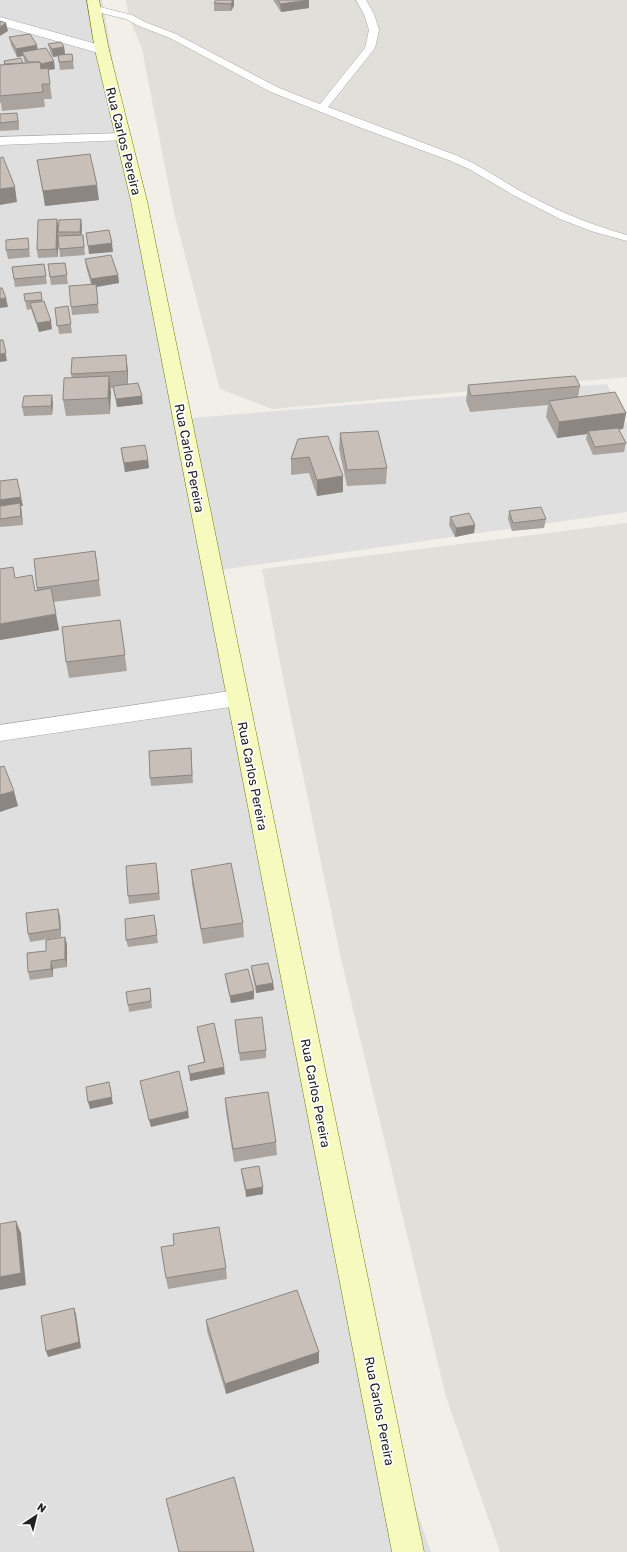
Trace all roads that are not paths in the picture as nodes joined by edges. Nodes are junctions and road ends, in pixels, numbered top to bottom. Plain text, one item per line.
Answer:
1 (361, 0) edge
2 (94, 5) edge
3 (0, 21) edge
4 (102, 50) junction
5 (322, 108) junction
6 (123, 137) junction
7 (0, 140) edge
8 (627, 238) edge
9 (237, 698) junction
10 (0, 733) edge
11 (408, 1552) edge

1 - 5 lane
2 - 4 main road, Rua Carlos Pereira
2 - 5 lane
3 - 4 street
4 - 6 main road, Rua Carlos Pereira
5 - 8 lane
6 - 7 street
6 - 9 main road, Rua Carlos Pereira
9 - 10 street
9 - 11 main road, Rua Carlos Pereira

